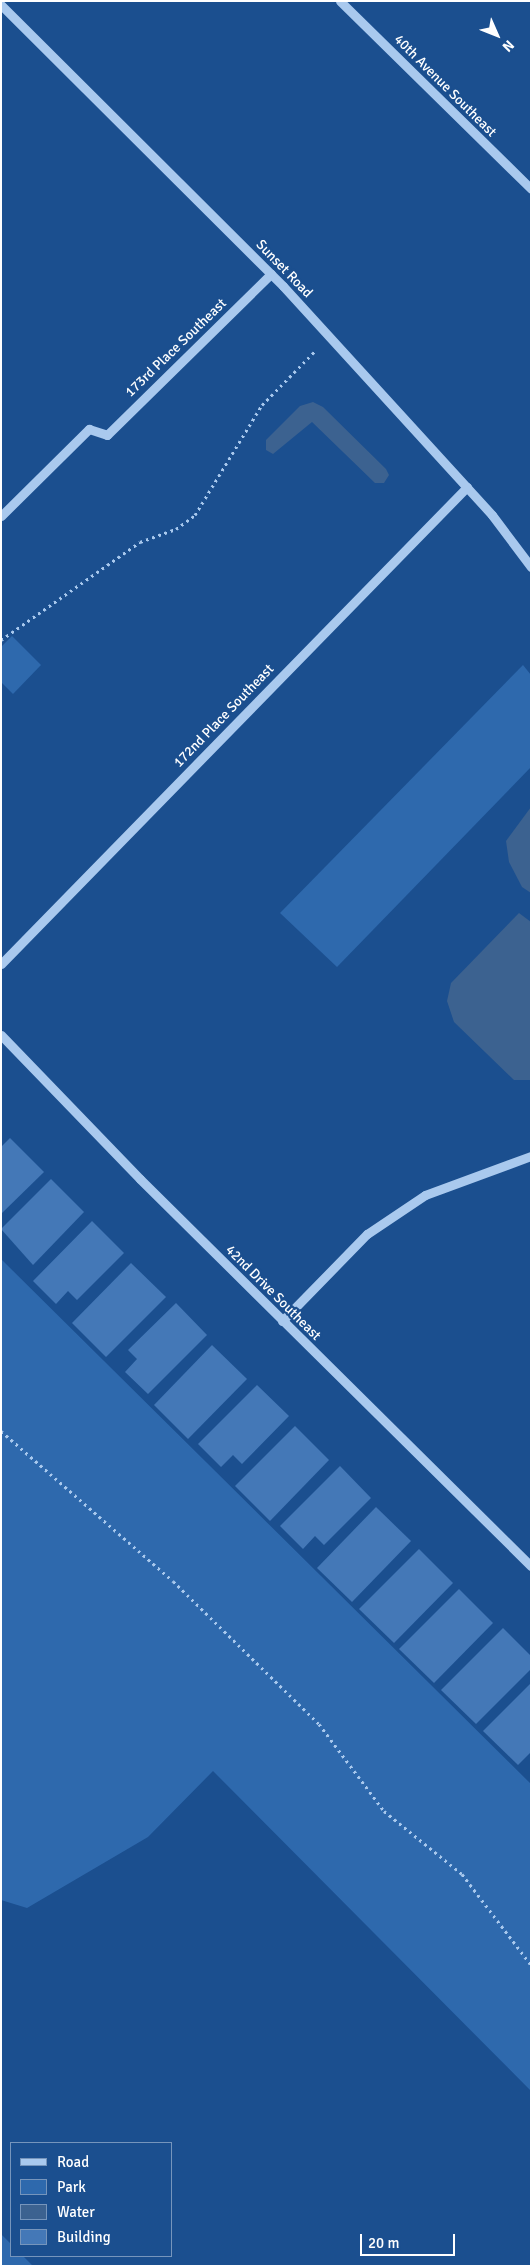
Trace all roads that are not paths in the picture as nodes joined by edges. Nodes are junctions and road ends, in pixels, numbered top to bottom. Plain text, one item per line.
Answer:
1 (340, 1) edge
2 (1, 5) edge
3 (531, 190) edge
4 (271, 274) junction
5 (467, 487) junction
6 (1, 516) edge
7 (531, 566) edge
8 (1, 964) edge
9 (1, 1035) edge
10 (531, 1156) edge
11 (282, 1322) junction
12 (531, 1566) edge

1 - 3 street, 40th Avenue Southeast
2 - 4 street, Sunset Road
4 - 5 street, Sunset Road
4 - 6 street, 173rd Place Southeast
5 - 7 street, Sunset Road
5 - 8 street, 172nd Place Southeast
9 - 11 street, 42nd Drive Southeast
10 - 11 street
11 - 12 street, 42nd Drive Southeast

